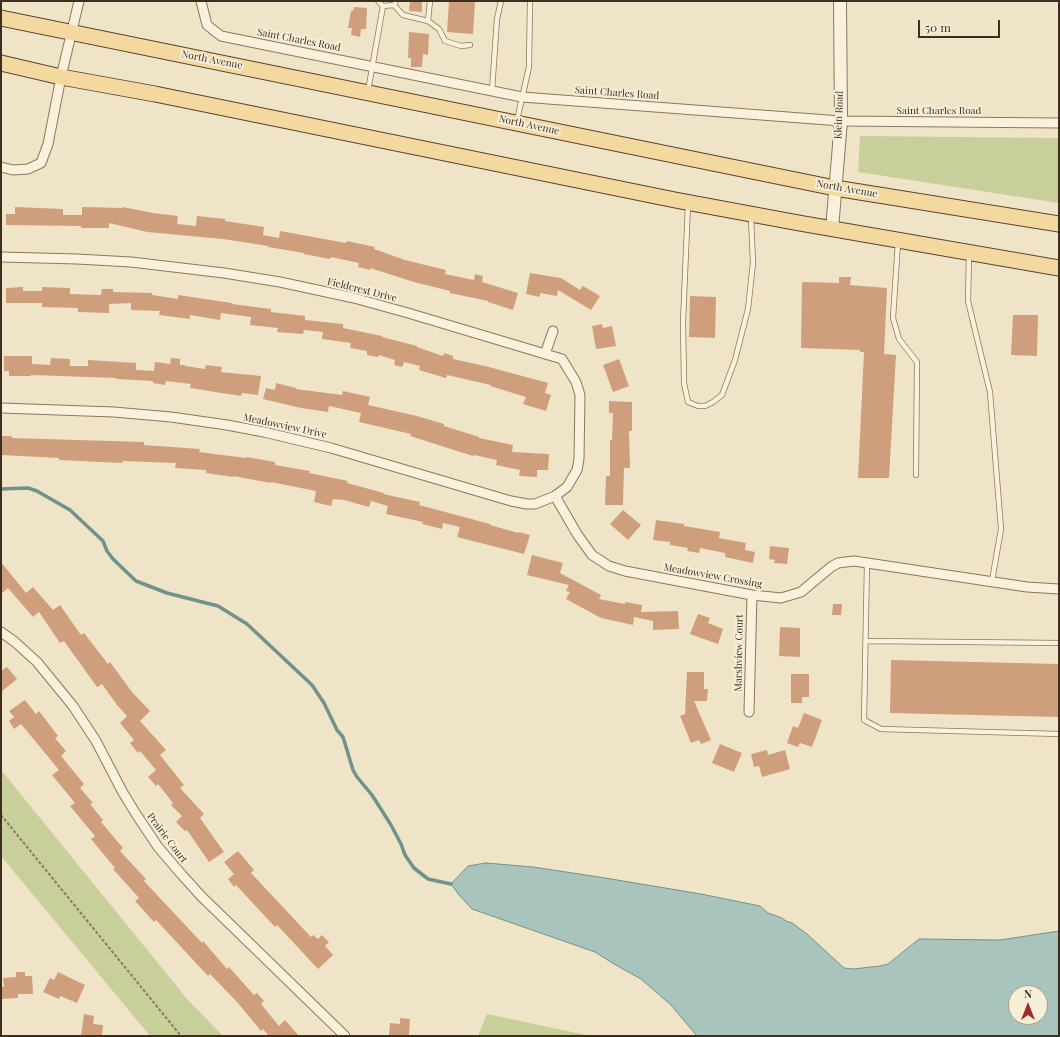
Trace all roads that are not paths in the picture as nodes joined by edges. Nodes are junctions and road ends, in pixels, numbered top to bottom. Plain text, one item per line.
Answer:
1 (79, 1) edge
2 (201, 1) edge
3 (378, 1) edge
4 (430, 1) edge
5 (500, 1) edge
6 (530, 1) edge
7 (840, 1) edge
8 (395, 3) edge
9 (383, 6) junction
10 (1, 18) edge
11 (428, 21) junction
12 (72, 32) junction
13 (470, 45) dead end
14 (1, 63) edge
15 (373, 66) junction
16 (61, 77) junction
17 (492, 90) junction
18 (368, 92) junction
19 (522, 97) junction
20 (841, 121) junction
21 (517, 122) junction
22 (1059, 123) edge
23 (1, 166) edge
24 (835, 188) junction
25 (688, 202) junction
26 (751, 214) junction
27 (1059, 224) edge
28 (832, 229) junction
29 (898, 240) junction
30 (969, 252) junction
31 (1, 257) edge
32 (1059, 268) edge
33 (553, 331) dead end
34 (545, 354) junction
35 (1, 408) edge
36 (916, 475) dead end
37 (556, 496) junction
38 (867, 563) junction
39 (992, 582) junction
40 (1059, 589) edge
41 (752, 595) junction
42 (1, 632) edge
43 (866, 641) junction
44 (1059, 643) edge
45 (749, 712) dead end
46 (1059, 734) edge
47 (345, 1036) edge

1 - 12 street
2 - 15 street, Saint Charles Road
3 - 9 lane
4 - 11 lane
5 - 17 lane
6 - 19 lane
7 - 20 street, Klein Road
8 - 9 lane
8 - 11 lane
9 - 15 lane
10 - 12 main road, North Avenue
11 - 13 lane
12 - 16 street
12 - 18 main road, North Avenue
14 - 16 main road
15 - 17 street, Saint Charles Road
15 - 18 lane
16 - 23 street
16 - 25 main road
17 - 19 street, Saint Charles Road
18 - 21 main road, North Avenue
19 - 20 street, Saint Charles Road
19 - 21 lane
20 - 22 street, Saint Charles Road
20 - 24 street, Klein Road
21 - 24 main road, North Avenue
24 - 27 main road, North Avenue
24 - 28 street, Klein Road
25 - 26 main road
25 - 26 lane
26 - 28 main road
28 - 29 main road
29 - 30 main road
29 - 36 lane
30 - 32 main road
30 - 39 lane
31 - 34 street, Fieldcrest Drive
33 - 34 street
34 - 37 street, Fieldcrest Drive
35 - 37 street, Meadowview Drive
37 - 41 street, Meadowview Crossing
38 - 39 street, Meadowview Crossing
38 - 41 street, Meadowview Crossing
38 - 43 lane
39 - 40 street, Meadowview Crossing
41 - 45 street, Marshview Court
42 - 47 street, Prairie Court
43 - 44 lane
43 - 46 lane

